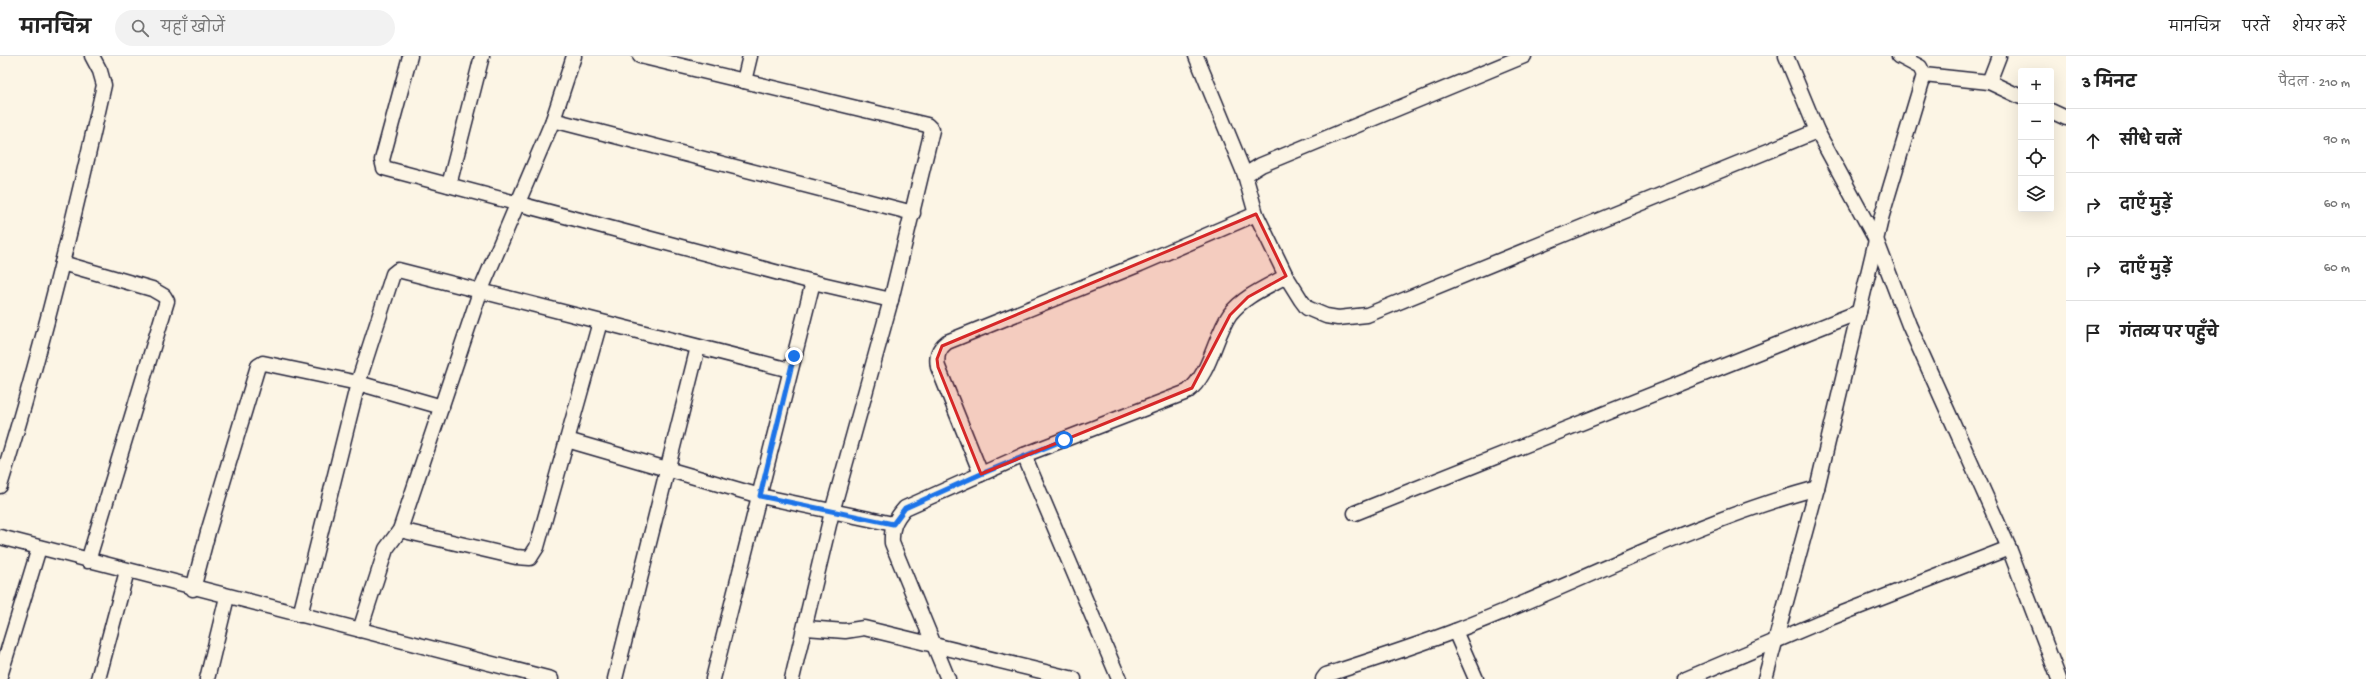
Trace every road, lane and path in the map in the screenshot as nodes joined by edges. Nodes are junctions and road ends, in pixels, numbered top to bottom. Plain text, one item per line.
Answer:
1 (92, 56) edge
2 (410, 56) edge
3 (482, 56) edge
4 (574, 56) edge
5 (640, 56) edge
6 (750, 56) edge
7 (1196, 56) edge
8 (1524, 56) edge
9 (1786, 56) edge
10 (1899, 56) edge
11 (1999, 56) edge
12 (1924, 75) junction
13 (744, 81) junction
14 (1989, 82) junction
15 (2018, 95) edge
16 (2054, 112) edge
17 (2066, 118) edge
18 (553, 120) junction
19 (1817, 131) junction
20 (1245, 175) junction
21 (449, 185) junction
22 (519, 204) junction
23 (913, 214) junction
24 (1256, 214) junction
25 (1877, 242) junction
26 (62, 263) junction
27 (1286, 276) junction
28 (813, 282) junction
29 (480, 292) junction
30 (891, 300) junction
31 (1859, 312) junction
32 (600, 322) junction
33 (698, 347) junction
34 (790, 370) junction
35 (358, 383) junction
36 (442, 407) junction
37 (567, 440) junction
38 (1024, 455) junction
39 (666, 470) junction
40 (981, 474) junction
41 (0, 486) edge
42 (1817, 488) junction
43 (760, 496) junction
44 (832, 512) junction
45 (1355, 514) dead end
46 (893, 524) junction
47 (400, 530) junction
48 (0, 537) edge
49 (39, 548) junction
50 (2009, 548) junction
51 (88, 562) junction
52 (127, 571) junction
53 (193, 589) junction
54 (227, 597) junction
55 (300, 614) junction
56 (806, 628) junction
57 (360, 630) junction
58 (1455, 631) junction
59 (1775, 642) junction
60 (934, 644) junction
61 (0, 676) edge
62 (98, 679) edge
63 (207, 679) edge
64 (552, 679) edge
65 (615, 679) edge
66 (713, 679) edge
67 (792, 679) edge
68 (948, 679) edge
69 (1074, 679) edge
70 (1119, 679) edge
71 (1323, 679) edge
72 (1476, 679) edge
73 (1686, 679) edge
74 (1765, 679) edge
75 (2059, 679) edge

1 - 26 street
2 - 21 street
3 - 21 street
4 - 18 street
5 - 13 street
6 - 13 street
7 - 20 street
8 - 20 street
9 - 19 street
10 - 12 street
11 - 14 street
12 - 14 street
12 - 25 street
13 - 23 street
14 - 15 street
16 - 17 street
18 - 22 street
18 - 23 street
19 - 25 street
19 - 27 street
20 - 24 street
21 - 22 street
22 - 28 street
22 - 29 street
23 - 30 street
24 - 27 street
24 - 40 street
25 - 31 street
25 - 50 street
26 - 41 street
26 - 51 street
27 - 38 street
28 - 30 street
28 - 34 street
29 - 32 street
29 - 35 street
29 - 36 street
30 - 44 street
31 - 42 street
31 - 45 street
32 - 33 street
32 - 37 street
33 - 34 street
33 - 39 street
34 - 43 street
35 - 36 street
35 - 53 street
35 - 55 street
36 - 47 street
37 - 39 street
37 - 47 street
38 - 40 street
38 - 70 street
39 - 43 street
39 - 65 street
40 - 46 street
42 - 58 street
42 - 59 street
43 - 44 street
43 - 66 street
44 - 46 street
44 - 56 street
46 - 60 street
47 - 57 street
48 - 49 street
49 - 51 street
49 - 61 street
50 - 59 street
50 - 75 street
51 - 52 street
52 - 53 street
52 - 62 street
53 - 54 street
54 - 55 street
54 - 63 street
55 - 57 street
56 - 60 street
56 - 67 street
57 - 64 street
58 - 71 street
58 - 72 street
59 - 73 street
59 - 74 street
60 - 68 street
60 - 69 street

